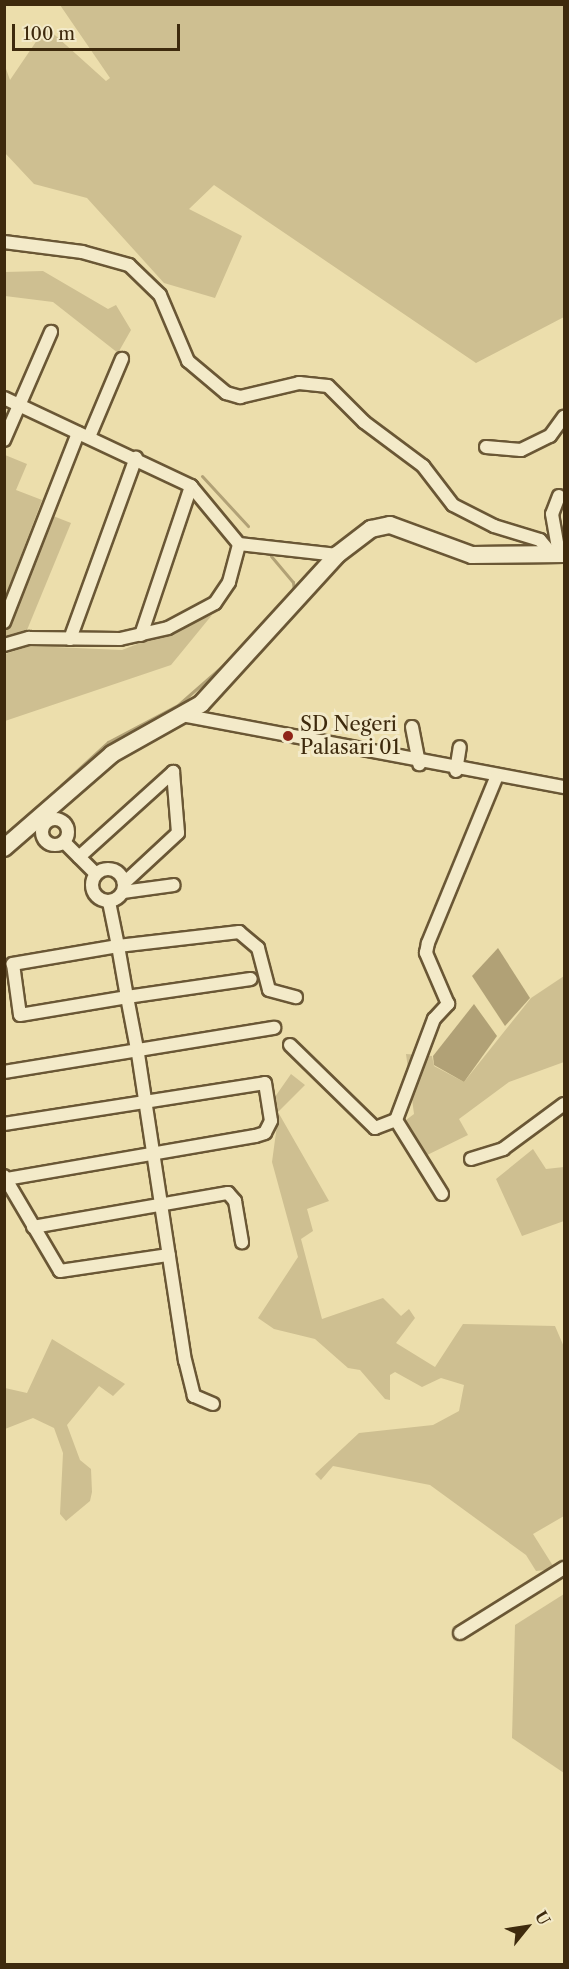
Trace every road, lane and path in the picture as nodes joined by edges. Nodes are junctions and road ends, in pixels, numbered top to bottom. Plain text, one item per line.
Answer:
1 (4, 242) edge
2 (51, 332) dead end
3 (122, 359) dead end
4 (4, 398) edge
5 (18, 404) junction
6 (564, 417) edge
7 (83, 435) junction
8 (4, 440) edge
9 (486, 447) dead end
10 (136, 458) junction
11 (190, 486) junction
12 (559, 496) dead end
13 (239, 544) junction
14 (558, 554) edge
15 (337, 555) junction
16 (4, 622) edge
17 (141, 635) junction
18 (70, 639) junction
19 (4, 645) edge
20 (182, 715) junction
21 (412, 727) dead end
22 (460, 747) dead end
23 (419, 764) junction
24 (456, 771) junction
25 (496, 776) junction
26 (564, 787) edge
27 (45, 819) junction
28 (64, 842) junction
29 (4, 848) edge
30 (80, 857) junction
31 (96, 874) junction
32 (174, 885) dead end
33 (124, 888) junction
34 (109, 902) junction
35 (118, 946) junction
36 (250, 979) dead end
37 (127, 997) junction
38 (296, 997) dead end
39 (274, 1028) dead end
40 (290, 1045) dead end
41 (137, 1049) junction
42 (4, 1072) edge
43 (144, 1102) junction
44 (564, 1104) edge
45 (396, 1120) junction
46 (4, 1124) edge
47 (153, 1153) junction
48 (471, 1159) dead end
49 (5, 1178) edge
50 (442, 1194) dead end
51 (162, 1204) junction
52 (33, 1227) junction
53 (242, 1242) dead end
54 (169, 1255) junction
55 (213, 1404) dead end
56 (564, 1569) edge
57 (460, 1633) dead end

1 - 14 street
2 - 5 street
3 - 7 street
4 - 5 street
5 - 7 street
5 - 8 street
6 - 9 street
7 - 10 street
7 - 16 street
10 - 11 street
10 - 18 street
11 - 13 street
11 - 17 street
12 - 14 street
13 - 15 street
13 - 17 street
14 - 15 main road
15 - 20 main road
17 - 18 street
18 - 19 street
20 - 23 street
20 - 27 main road
21 - 23 street
22 - 24 street
23 - 24 street
24 - 25 street
25 - 26 street
25 - 45 street
27 - 28 street
27 - 28 street
27 - 29 main road
28 - 30 street
30 - 31 street
30 - 33 street
31 - 33 street
31 - 34 street
32 - 33 street
33 - 34 street
34 - 35 street
35 - 37 street
35 - 37 street
35 - 38 street
36 - 37 street
37 - 41 street
39 - 41 street
40 - 45 street
41 - 42 street
41 - 43 street
43 - 46 street
43 - 47 street
43 - 47 street
44 - 48 street
45 - 50 street
47 - 49 street
47 - 51 street
49 - 52 street
51 - 52 street
51 - 53 street
51 - 54 street
52 - 54 street
54 - 55 street
56 - 57 street

